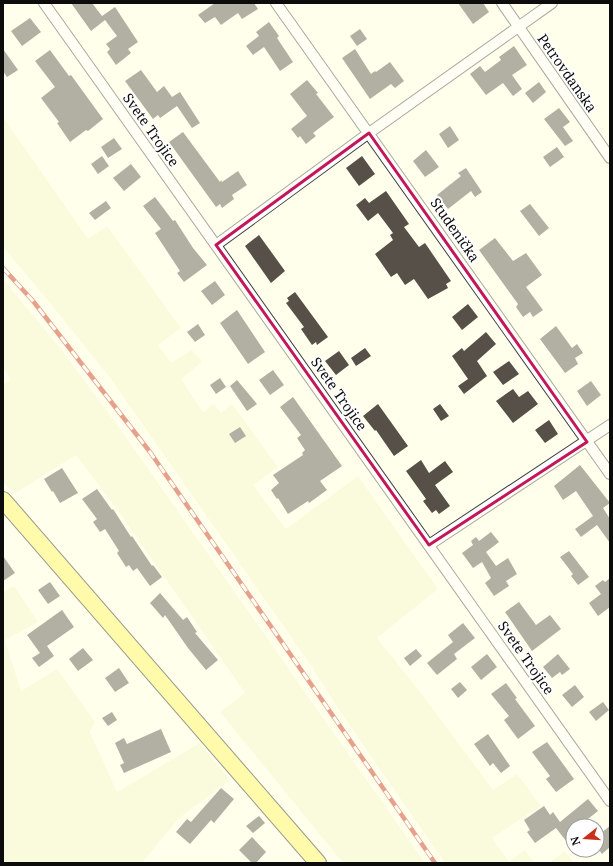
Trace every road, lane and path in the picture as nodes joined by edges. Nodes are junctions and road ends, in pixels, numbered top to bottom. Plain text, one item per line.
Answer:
1 (44, 3) edge
2 (276, 3) edge
3 (502, 3) edge
4 (552, 3) edge
5 (518, 26) junction
6 (369, 133) junction
7 (610, 158) edge
8 (216, 245) junction
9 (610, 425) edge
10 (587, 442) junction
11 (610, 474) edge
12 (3, 500) edge
13 (429, 545) junction
14 (610, 801) edge
15 (318, 863) edge

1 - 8 street, Svete Trojice
2 - 6 street, Studenička
3 - 5 street, Petrovdanska
4 - 5 street
5 - 6 street
5 - 7 street, Petrovdanska
6 - 8 street
6 - 10 street, Studenička
8 - 13 street, Svete Trojice
9 - 10 street
10 - 11 street, Studenička
10 - 13 street
12 - 15 main road
13 - 14 street, Svete Trojice

